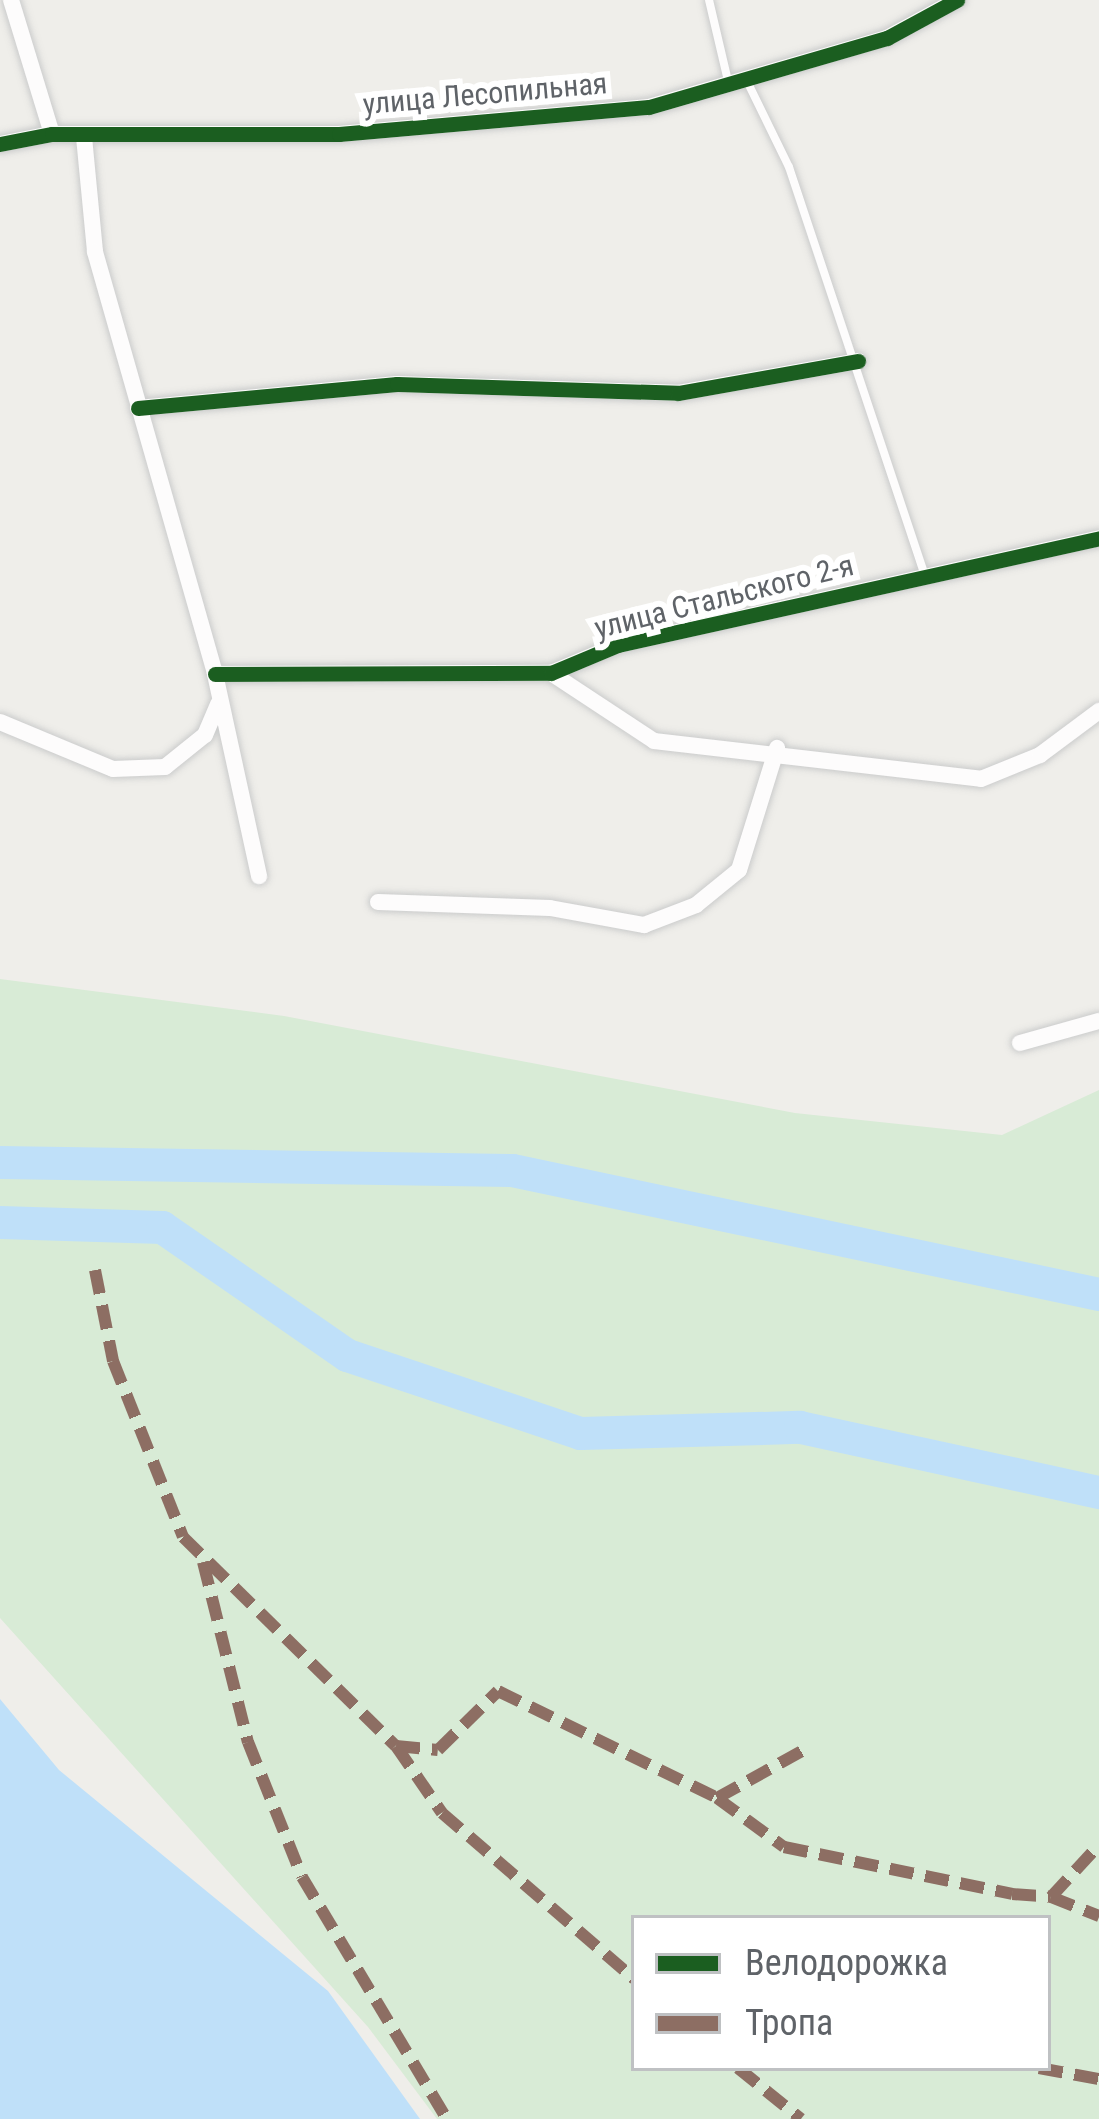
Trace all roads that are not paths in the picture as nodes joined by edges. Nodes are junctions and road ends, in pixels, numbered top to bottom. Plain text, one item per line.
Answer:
1 (11, 0) edge
2 (709, 0) edge
3 (956, 0) edge
4 (7, 28) edge
5 (738, 84) junction
6 (52, 134) junction
7 (84, 137) junction
8 (0, 144) edge
9 (858, 361) junction
10 (138, 408) junction
11 (1099, 538) edge
12 (925, 575) junction
13 (551, 673) junction
14 (215, 674) junction
15 (219, 703) junction
16 (1099, 711) edge
17 (0, 722) edge
18 (777, 748) junction
19 (259, 876) dead end
20 (378, 902) dead end
21 (1099, 1021) edge
22 (1021, 1043) dead end

1 - 4 street
2 - 5 lane
3 - 5 street, улица Лесопильная
4 - 6 street
5 - 7 street, улица Лесопильная
5 - 9 lane
6 - 7 street, улица Лесопильная
6 - 8 street, улица Лесопильная
7 - 10 street
9 - 10 street
9 - 12 lane
10 - 14 street
11 - 12 street, улица Стальского 2-я
12 - 13 street, улица Стальского 2-я
13 - 14 street, улица Стальского 2-я
13 - 18 street, улица Стальского 2-я
14 - 15 street
15 - 17 street
15 - 19 street
16 - 18 street, улица Стальского 2-я
18 - 20 street
21 - 22 street

